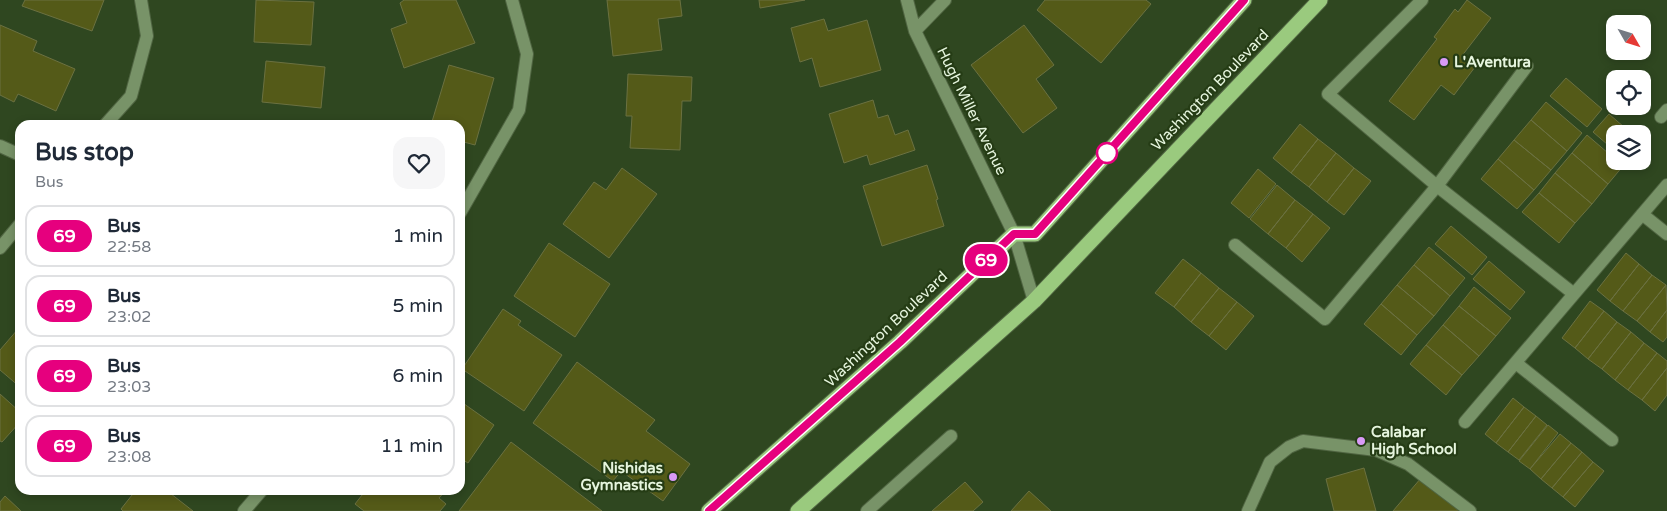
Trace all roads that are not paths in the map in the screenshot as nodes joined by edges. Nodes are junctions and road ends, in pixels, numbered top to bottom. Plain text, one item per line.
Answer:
1 (141, 0) edge
2 (512, 0) edge
3 (906, 0) edge
4 (945, 0) edge
5 (1244, 0) edge
6 (1320, 0) edge
7 (1422, 0) edge
8 (915, 31) junction
9 (1527, 66) dead end
10 (110, 120) edge
11 (0, 146) edge
12 (15, 153) edge
13 (1667, 184) edge
14 (1437, 186) junction
15 (465, 204) edge
16 (1642, 214) junction
17 (15, 230) edge
18 (1014, 234) junction
19 (1667, 234) edge
20 (1235, 245) dead end
21 (0, 248) edge
22 (1574, 294) junction
23 (1034, 301) junction
24 (1516, 363) junction
25 (1465, 422) dead end
26 (950, 436) dead end
27 (1612, 440) dead end
28 (258, 495) edge
29 (244, 511) edge
30 (709, 511) edge
31 (798, 511) edge
32 (867, 511) edge
33 (1248, 511) edge
34 (1470, 511) edge

1 - 10 street
2 - 15 street
3 - 8 street, Hugh Miller Avenue
4 - 8 street
5 - 18 highway
6 - 23 highway, Washington Boulevard
7 - 14 street
8 - 18 street, Hugh Miller Avenue
9 - 14 street
11 - 12 street
13 - 16 street
14 - 20 street
14 - 22 street
16 - 19 street
16 - 22 street
17 - 21 street
18 - 23 street, Hugh Miller Avenue
18 - 30 highway, Washington Boulevard
22 - 24 street
23 - 31 highway, Washington Boulevard
24 - 25 street
24 - 27 street
26 - 32 street
28 - 29 street
33 - 34 street

